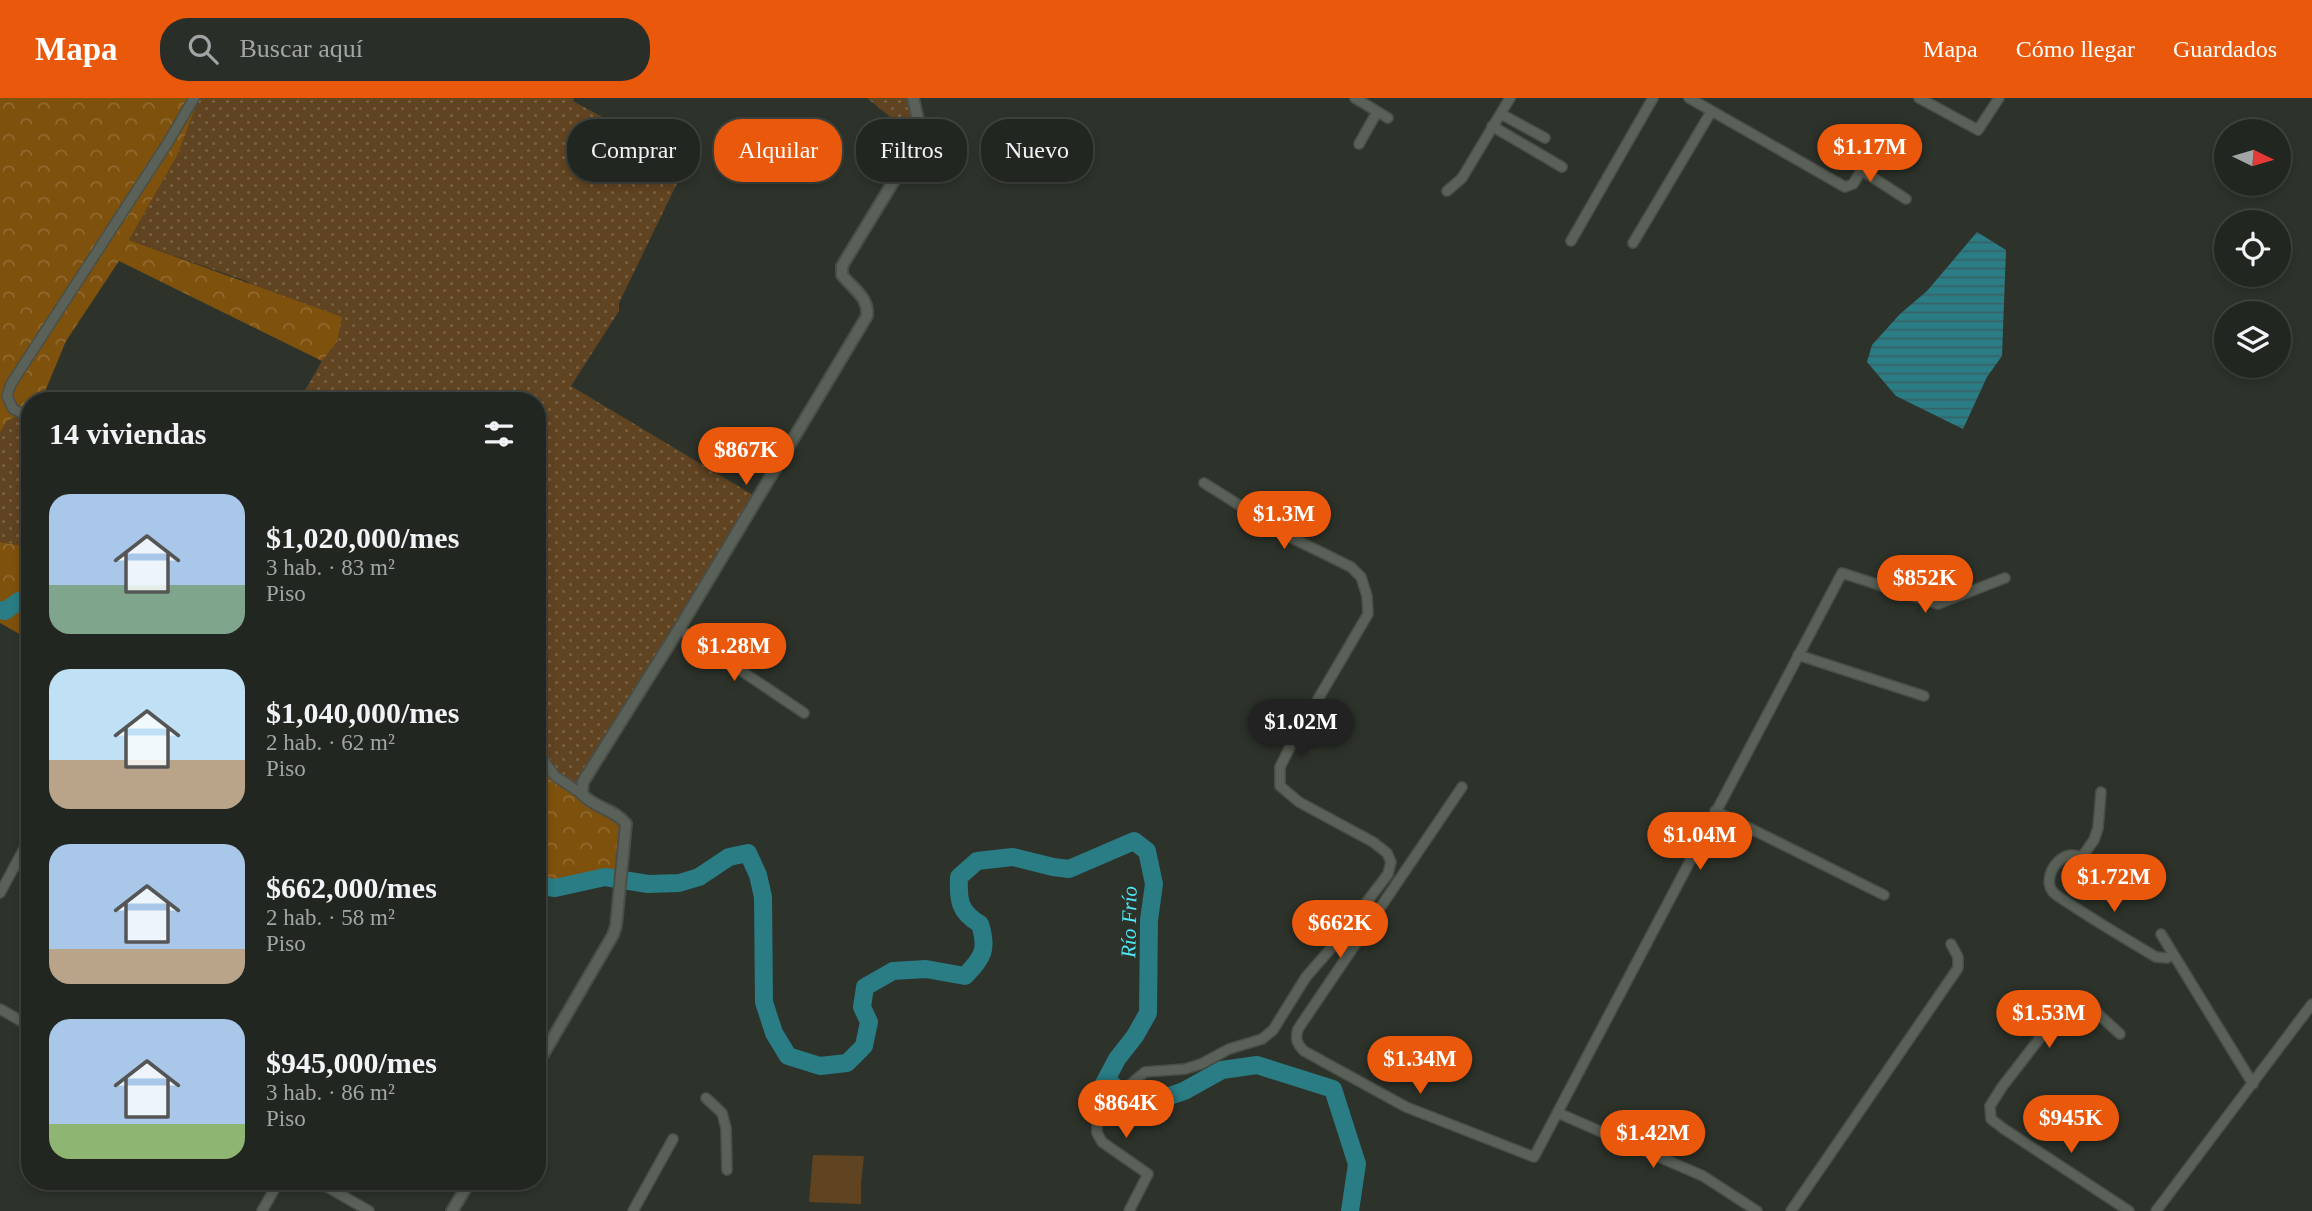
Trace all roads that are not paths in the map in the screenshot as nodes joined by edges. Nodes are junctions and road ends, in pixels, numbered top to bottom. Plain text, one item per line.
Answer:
1 (194, 98) edge
2 (913, 98) edge
3 (1355, 98) edge
4 (1510, 98) edge
5 (1653, 98) edge
6 (1689, 98) edge
7 (1709, 98) edge
8 (1919, 98) edge
9 (1998, 98) edge
10 (1708, 110) junction
11 (1377, 112) junction
12 (1501, 114) junction
13 (1388, 118) dead end
14 (1492, 126) junction
15 (1545, 138) dead end
16 (1359, 144) dead end
17 (1868, 160) dead end
18 (1563, 167) dead end
19 (1861, 170) junction
20 (1447, 191) dead end
21 (1906, 199) dead end
22 (1571, 242) dead end
23 (1633, 243) dead end
24 (21, 413) edge
25 (1205, 484) dead end
26 (2006, 578) dead end
27 (679, 629) junction
28 (1798, 655) junction
29 (1924, 696) dead end
30 (804, 713) dead end
31 (546, 764) edge
32 (1462, 787) dead end
33 (2101, 792) dead end
34 (582, 794) junction
35 (1716, 811) junction
36 (21, 854) edge
37 (2081, 858) junction
38 (2104, 875) dead end
39 (0, 893) edge
40 (1884, 895) dead end
41 (2161, 934) dead end
42 (1951, 944) dead end
43 (2173, 955) junction
44 (2033, 1000) dead end
45 (2312, 1004) edge
46 (0, 1009) edge
47 (21, 1021) edge
48 (2053, 1021) junction
49 (2120, 1034) dead end
50 (546, 1050) edge
51 (2253, 1084) junction
52 (706, 1098) dead end
53 (1558, 1113) junction
54 (673, 1139) dead end
55 (727, 1170) dead end
56 (274, 1190) edge
57 (333, 1190) edge
58 (465, 1190) edge
59 (262, 1211) edge
60 (369, 1211) edge
61 (452, 1211) edge
62 (633, 1211) edge
63 (1129, 1211) edge
64 (1757, 1211) edge
65 (1791, 1211) edge
66 (2129, 1211) edge
67 (2156, 1211) edge

1 - 24 street
2 - 27 street
3 - 11 street
4 - 12 street
5 - 22 street
6 - 10 street
7 - 10 street
8 - 9 street
10 - 19 street
10 - 23 street
11 - 13 street
11 - 16 street
12 - 14 street
12 - 15 street
14 - 18 street
14 - 20 street
17 - 19 street
19 - 21 street
25 - 63 street
26 - 28 street
27 - 30 street
27 - 34 street
28 - 29 street
28 - 35 street
31 - 34 street
32 - 53 street
33 - 37 street
34 - 50 street
35 - 40 street
35 - 53 street
36 - 39 street
37 - 38 street
37 - 43 street
41 - 43 street
42 - 65 street
43 - 51 street
44 - 48 street
45 - 51 street
46 - 47 street
48 - 49 street
48 - 66 street
51 - 67 street
52 - 55 street
53 - 64 street
54 - 62 street
56 - 59 street
57 - 60 street
58 - 61 street

